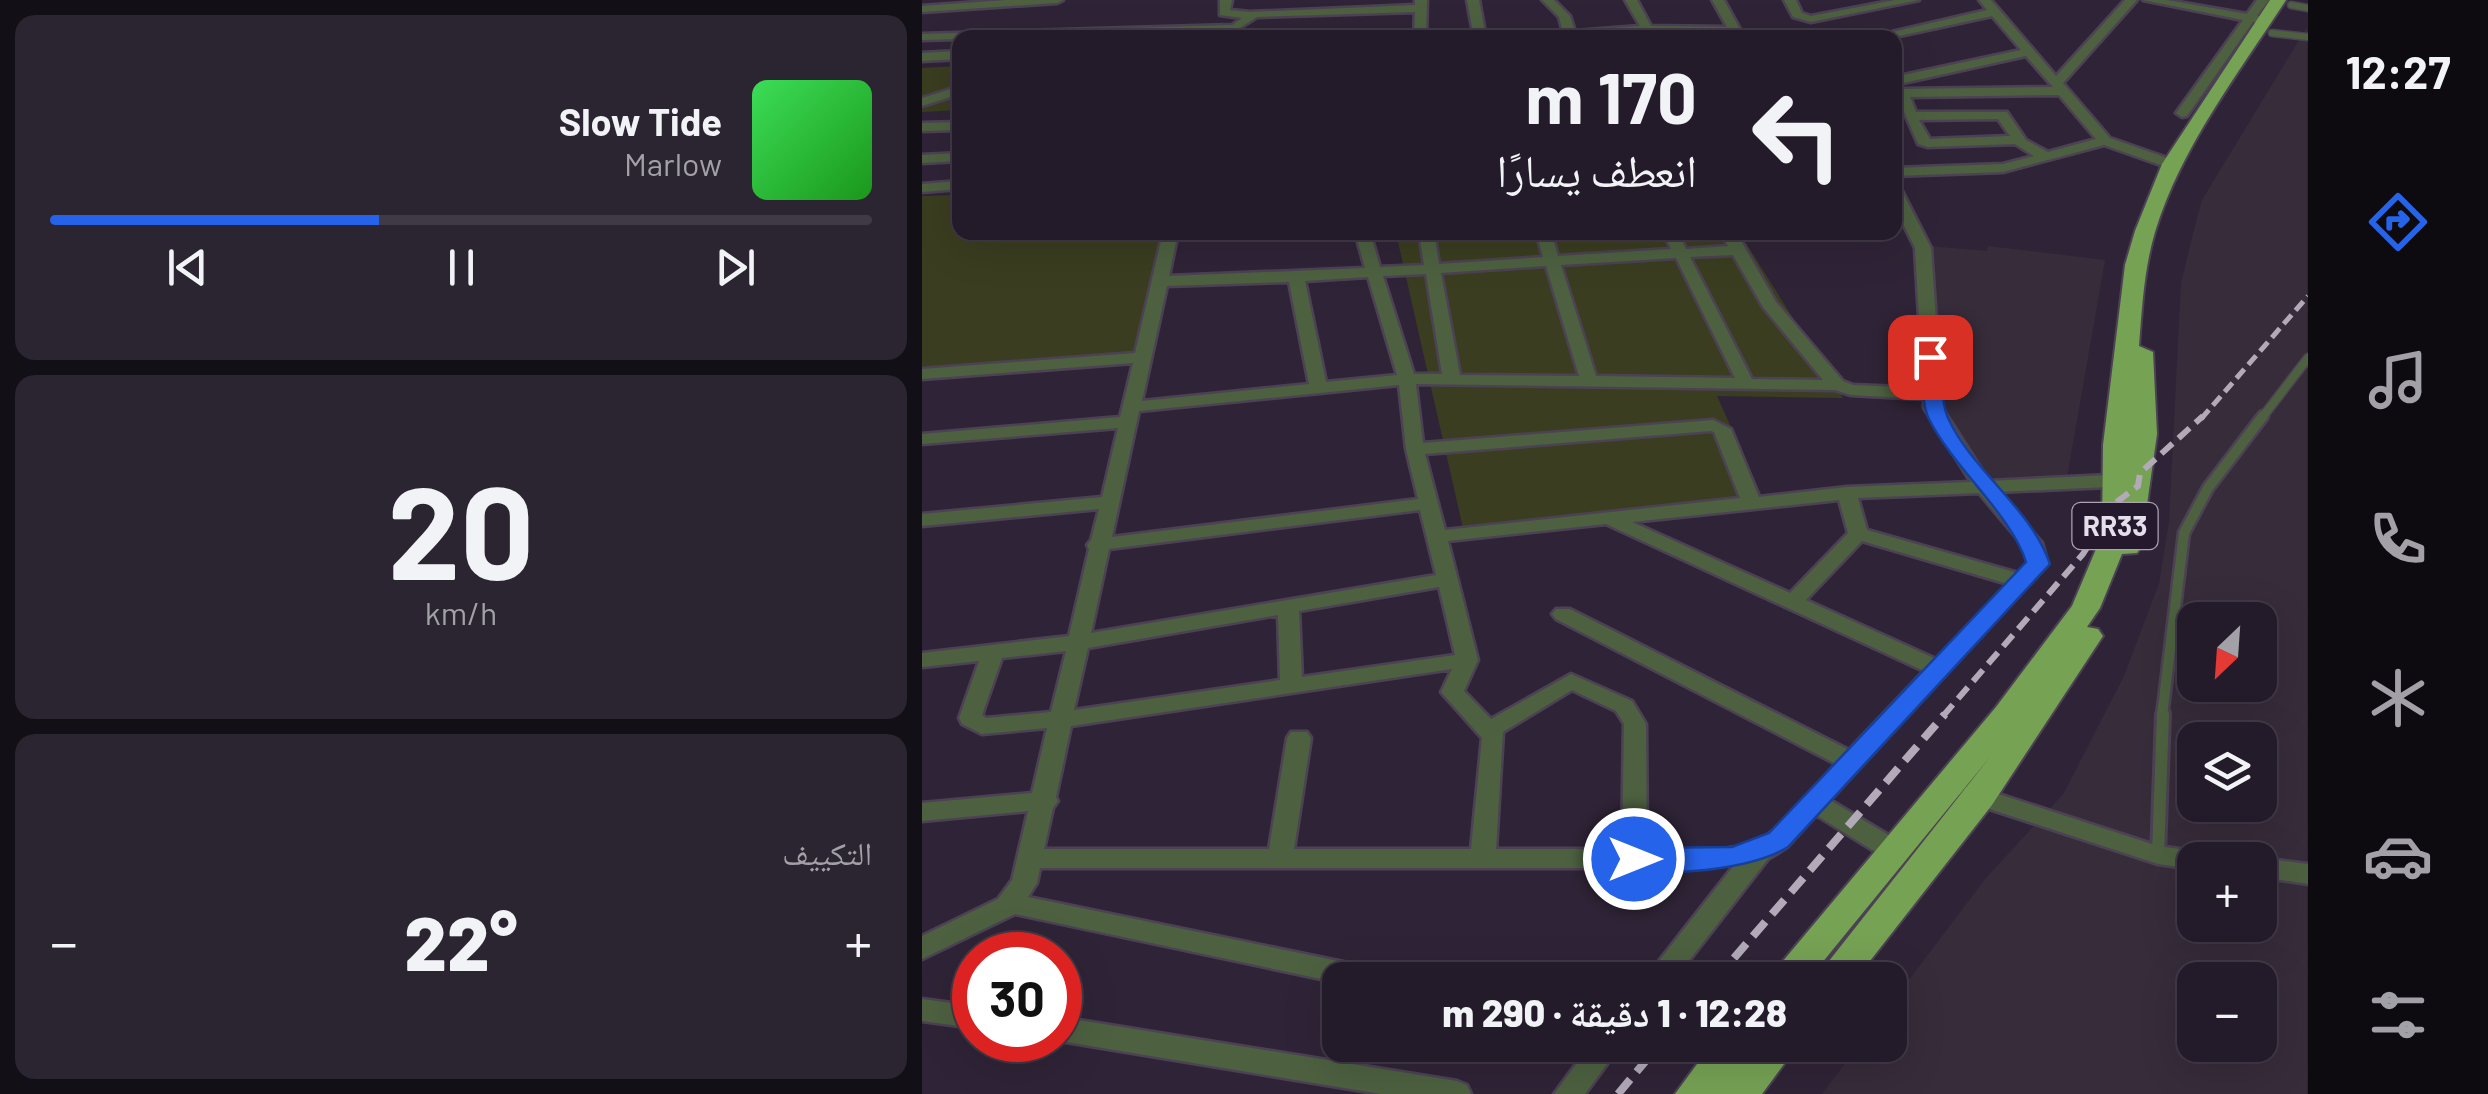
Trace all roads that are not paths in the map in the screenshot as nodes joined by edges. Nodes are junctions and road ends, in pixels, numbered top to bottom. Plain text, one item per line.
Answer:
1 (1057, 0) edge
2 (1226, 0) edge
3 (1473, 0) edge
4 (1548, 0) edge
5 (1631, 0) edge
6 (1718, 0) edge
7 (1790, 0) edge
8 (1913, 0) edge
9 (2132, 0) edge
10 (2149, 0) edge
11 (979, 3) edge
12 (1420, 4) edge
13 (1337, 5) edge
14 (1989, 6) edge
15 (922, 9) edge
16 (2278, 10) edge
17 (1250, 15) junction
18 (1177, 30) edge
19 (1420, 30) edge
20 (1479, 30) edge
21 (1568, 30) edge
22 (1646, 30) edge
23 (1734, 30) edge
24 (1900, 30) edge
25 (952, 36) edge
26 (2308, 36) edge
27 (922, 37) edge
28 (2029, 52) junction
29 (952, 55) edge
30 (922, 56) edge
31 (1902, 79) edge
32 (2060, 87) junction
33 (1975, 92) junction
34 (952, 93) edge
35 (1902, 93) edge
36 (1902, 96) edge
37 (922, 102) edge
38 (2182, 112) dead end
39 (1990, 114) junction
40 (1910, 116) junction
41 (952, 126) edge
42 (922, 127) edge
43 (2018, 140) junction
44 (2105, 141) junction
45 (952, 157) edge
46 (2047, 157) junction
47 (922, 158) edge
48 (2171, 164) junction
49 (1902, 172) edge
50 (952, 186) edge
51 (922, 188) edge
52 (1902, 205) edge
53 (1169, 240) edge
54 (1364, 240) edge
55 (1427, 240) edge
56 (1546, 240) edge
57 (1673, 240) edge
58 (1732, 240) edge
59 (1737, 250) junction
60 (1679, 254) junction
61 (1553, 264) junction
62 (1432, 271) junction
63 (1374, 272) junction
64 (1296, 277) junction
65 (1160, 281) junction
66 (1145, 357) junction
67 (2308, 358) edge
68 (922, 374) edge
69 (1407, 379) junction
70 (1452, 380) junction
71 (1589, 382) junction
72 (1746, 384) junction
73 (1837, 385) junction
74 (1318, 386) junction
75 (1932, 394) junction
76 (1130, 415) junction
77 (922, 439) edge
78 (1416, 449) junction
79 (2126, 480) junction
80 (1984, 486) junction
81 (1846, 492) junction
82 (1751, 501) junction
83 (1108, 502) junction
84 (1428, 503) junction
85 (1606, 517) junction
86 (922, 520) edge
87 (1858, 534) junction
88 (1440, 536) junction
89 (1097, 545) junction
90 (1447, 579) junction
91 (2022, 581) junction
92 (1793, 602) junction
93 (1288, 606) junction
94 (1562, 614) dead end
95 (1082, 642) junction
96 (993, 652) junction
97 (922, 660) edge
98 (1466, 660) junction
99 (1939, 669) junction
100 (1292, 686) junction
101 (1064, 719) junction
102 (1490, 730) junction
103 (1299, 738) dead end
104 (1850, 761) junction
105 (1948, 784) junction
106 (1980, 797) junction
107 (1046, 801) junction
108 (1814, 802) junction
109 (922, 812) edge
110 (1891, 850) junction
111 (1759, 852) junction
112 (2158, 855) junction
113 (1280, 857) junction
114 (2177, 857) edge
115 (1032, 859) junction
116 (1483, 859) junction
117 (1634, 859) junction
118 (2277, 870) edge
119 (2308, 874) edge
120 (1011, 903) junction
121 (925, 949) edge
122 (1672, 962) edge
123 (1801, 962) edge
124 (1847, 962) edge
125 (1322, 968) edge
126 (922, 1010) edge
127 (952, 1014) edge
128 (1082, 1034) edge
129 (1593, 1062) edge
130 (1720, 1062) edge
131 (1765, 1062) edge
132 (1457, 1094) edge
133 (1568, 1094) edge
134 (1695, 1094) edge
135 (1738, 1094) edge

1 - 11 street
2 - 17 street
3 - 20 street
4 - 21 street
5 - 22 street
6 - 23 street
7 - 8 street
9 - 32 street
10 - 16 street
11 - 15 street
12 - 13 street
12 - 19 street
13 - 17 street
14 - 24 street
14 - 28 street
16 - 26 lane
16 - 38 street
16 - 48 highway, RR33
16 - 79 highway, RR33
17 - 18 street
25 - 27 street
28 - 31 street
28 - 32 street
29 - 30 street
32 - 33 street
32 - 44 street
33 - 35 street
33 - 39 street
34 - 37 street
36 - 40 street
39 - 40 street
39 - 43 street
40 - 43 street
41 - 42 street
43 - 46 street
44 - 46 street
44 - 48 street
45 - 47 street
46 - 49 street
48 - 79 highway, RR33
50 - 51 street
52 - 75 street
53 - 65 street
54 - 63 street
55 - 62 street
56 - 61 street
57 - 60 street
58 - 59 street
59 - 60 street
59 - 73 street
60 - 61 street
60 - 72 street
61 - 62 street
61 - 71 street
62 - 63 street
62 - 70 street
63 - 64 street
63 - 69 street
64 - 65 street
64 - 74 street
65 - 66 street
66 - 68 street
66 - 76 street
67 - 112 lane
69 - 70 street
69 - 74 street
69 - 78 street
70 - 71 street
71 - 72 street
72 - 73 street
73 - 75 street
74 - 76 street
75 - 80 street
76 - 77 street
76 - 83 street
78 - 82 street
78 - 84 street
79 - 80 street
79 - 105 highway, RR33
79 - 106 highway, RR33
80 - 81 street
80 - 91 street
81 - 82 street
81 - 87 street
82 - 85 street
83 - 86 street
83 - 89 street
84 - 88 street
84 - 89 street
85 - 88 street
85 - 92 street
87 - 91 street
87 - 92 street
88 - 90 street
89 - 95 street
90 - 93 street
90 - 98 street
91 - 99 street
92 - 99 street
93 - 95 street
93 - 100 street
94 - 104 street
95 - 96 street
95 - 101 street
96 - 97 street
96 - 101 street
98 - 100 street
98 - 102 street
99 - 104 street
100 - 101 street
101 - 107 street
102 - 116 street
102 - 117 street
103 - 113 street
104 - 108 street
105 - 106 street
105 - 110 highway, RR33
106 - 112 street
106 - 124 highway, RR33
107 - 109 street
107 - 115 street
108 - 110 street
108 - 111 street
110 - 123 highway, RR33
111 - 117 street
111 - 122 street
112 - 114 street
113 - 115 street
113 - 116 street
115 - 120 street
116 - 117 street
118 - 119 street
120 - 121 street
120 - 125 street
126 - 127 street
128 - 132 street
129 - 133 street
130 - 134 highway
131 - 135 highway

